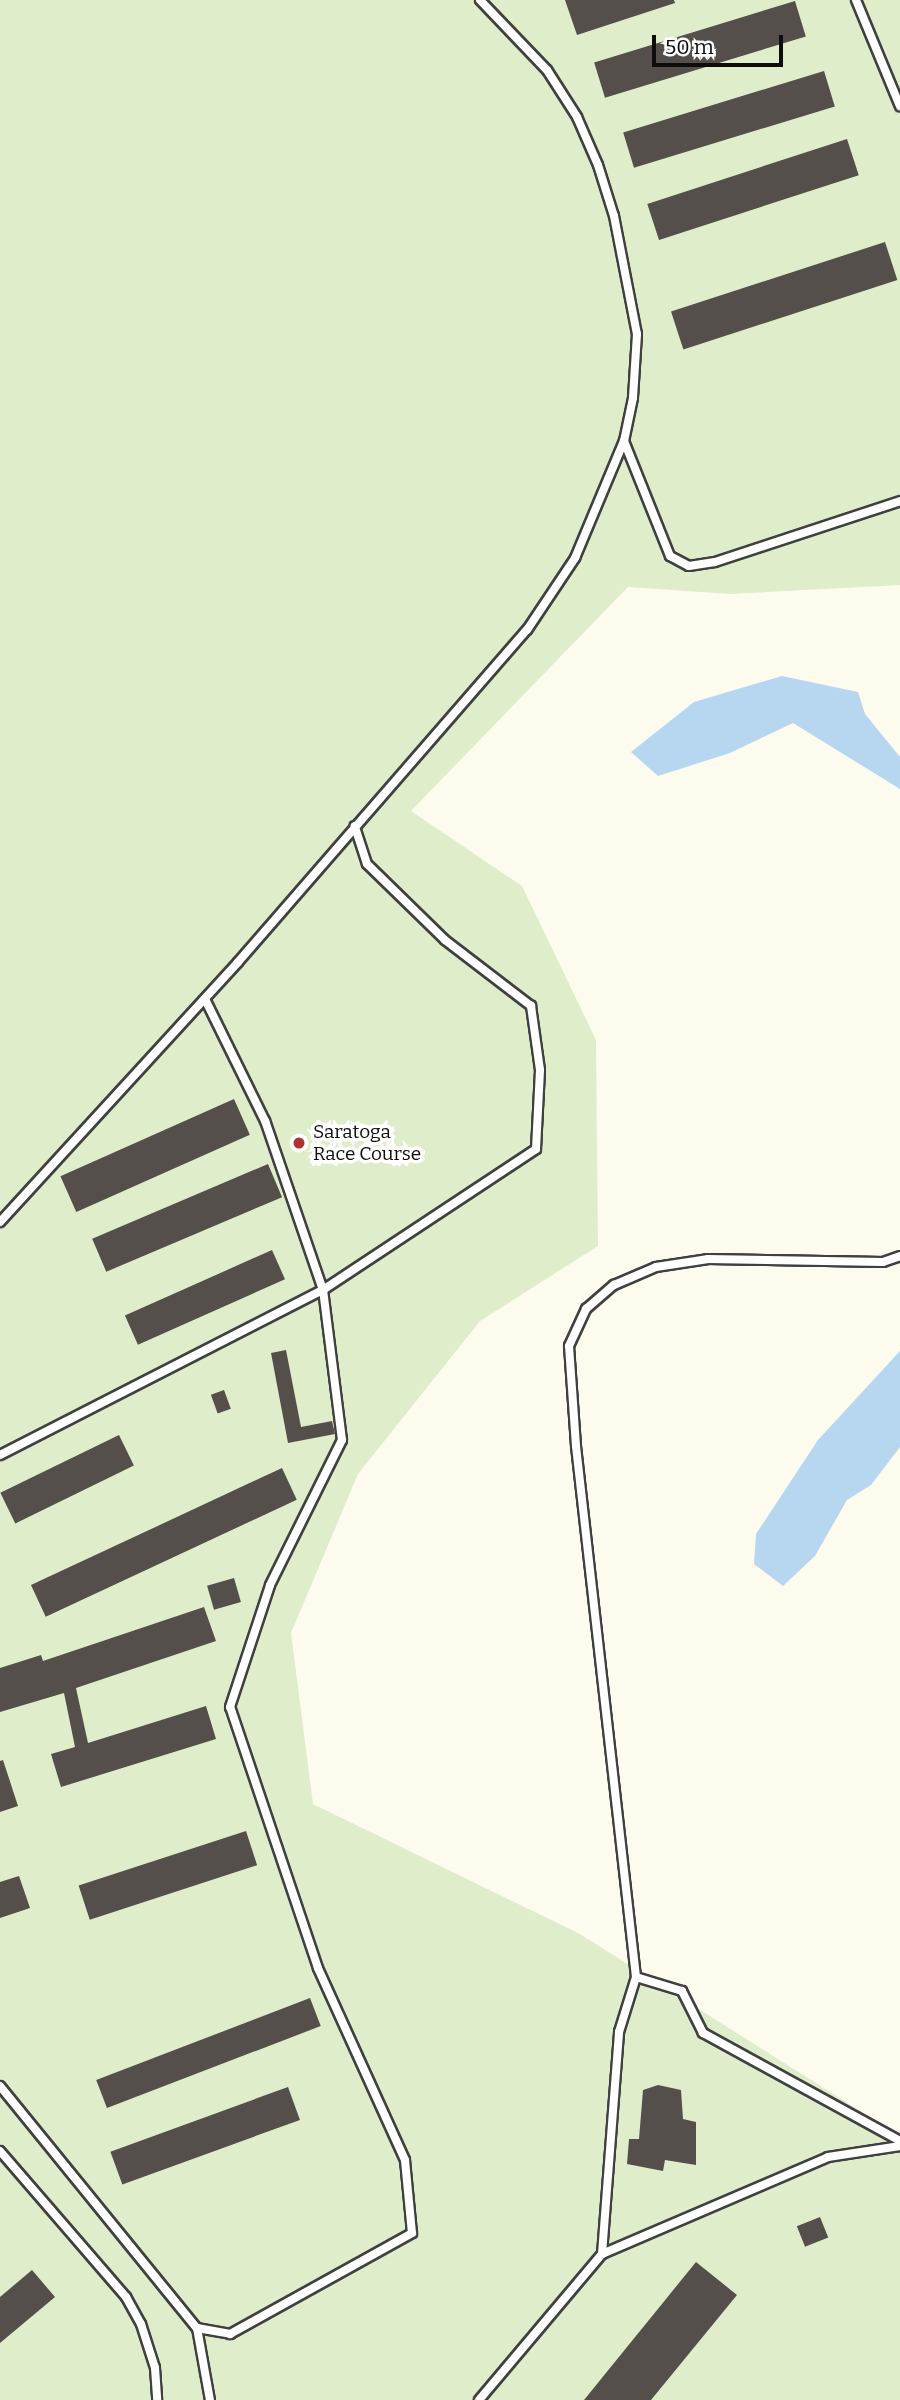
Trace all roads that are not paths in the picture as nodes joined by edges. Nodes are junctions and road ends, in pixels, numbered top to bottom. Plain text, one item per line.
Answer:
1 (480, 0) edge
2 (856, 0) edge
3 (900, 106) edge
4 (624, 441) junction
5 (900, 501) edge
6 (355, 826) junction
7 (205, 999) junction
8 (0, 1222) edge
9 (900, 1256) edge
10 (323, 1290) junction
11 (0, 1455) edge
12 (636, 1977) junction
13 (0, 2085) edge
14 (900, 2141) edge
15 (900, 2146) edge
16 (0, 2151) edge
17 (602, 2254) junction
18 (197, 2328) junction
19 (157, 2400) edge
20 (210, 2400) edge
21 (479, 2400) edge

1 - 4 lane
2 - 3 lane
4 - 5 lane
4 - 6 lane
6 - 7 lane
6 - 10 lane
7 - 8 lane
7 - 10 lane
9 - 12 lane
10 - 11 lane
10 - 18 lane
12 - 14 lane
12 - 17 lane
13 - 18 lane
15 - 17 lane
16 - 19 lane
17 - 21 lane
18 - 20 lane

